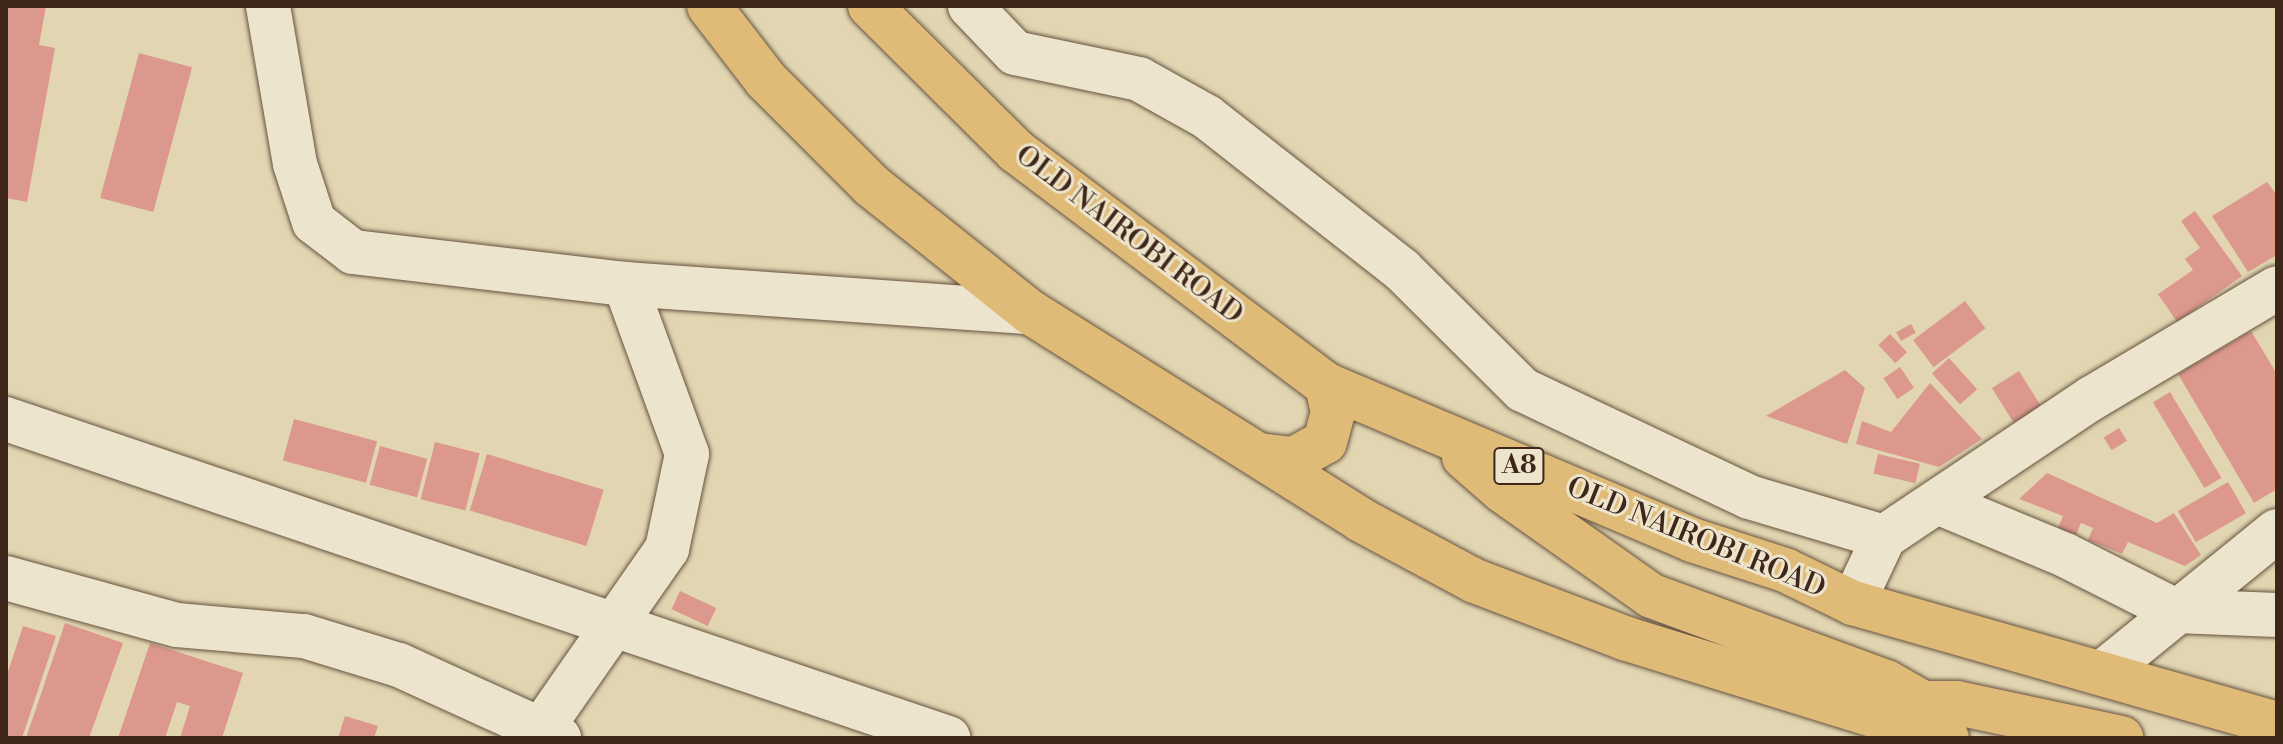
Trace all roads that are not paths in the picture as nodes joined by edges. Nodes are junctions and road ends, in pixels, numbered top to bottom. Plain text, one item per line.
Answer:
1 (268, 6) edge
2 (709, 6) edge
3 (870, 6) edge
4 (970, 6) edge
5 (625, 284) junction
6 (2277, 288) edge
7 (1030, 312) junction
8 (1327, 385) junction
9 (6, 419) edge
10 (1436, 431) junction
11 (1259, 455) junction
12 (1937, 502) junction
13 (2277, 531) edge
14 (1884, 537) junction
15 (6, 578) edge
16 (1853, 603) junction
17 (2176, 611) junction
18 (2277, 615) edge
19 (618, 625) junction
20 (2102, 673) junction
21 (2277, 724) edge
22 (1921, 730) edge
23 (546, 735) edge
24 (948, 738) edge
25 (2121, 738) edge

1 - 5 street
2 - 7 highway
3 - 8 highway, OLD NAIROBI ROAD / A8
4 - 14 street
5 - 7 street
5 - 19 street
6 - 12 street
7 - 11 highway
8 - 10 highway, OLD NAIROBI ROAD / A8
8 - 11 highway
9 - 19 street
10 - 16 highway, OLD NAIROBI ROAD / A8
10 - 22 highway
11 - 22 highway
12 - 14 street
12 - 17 street
13 - 17 street
14 - 16 street
15 - 23 street
16 - 20 highway, OLD NAIROBI ROAD / A8
17 - 18 street
17 - 20 street
19 - 23 street
19 - 24 street
20 - 21 highway, OLD NAIROBI ROAD / A8
22 - 25 highway

